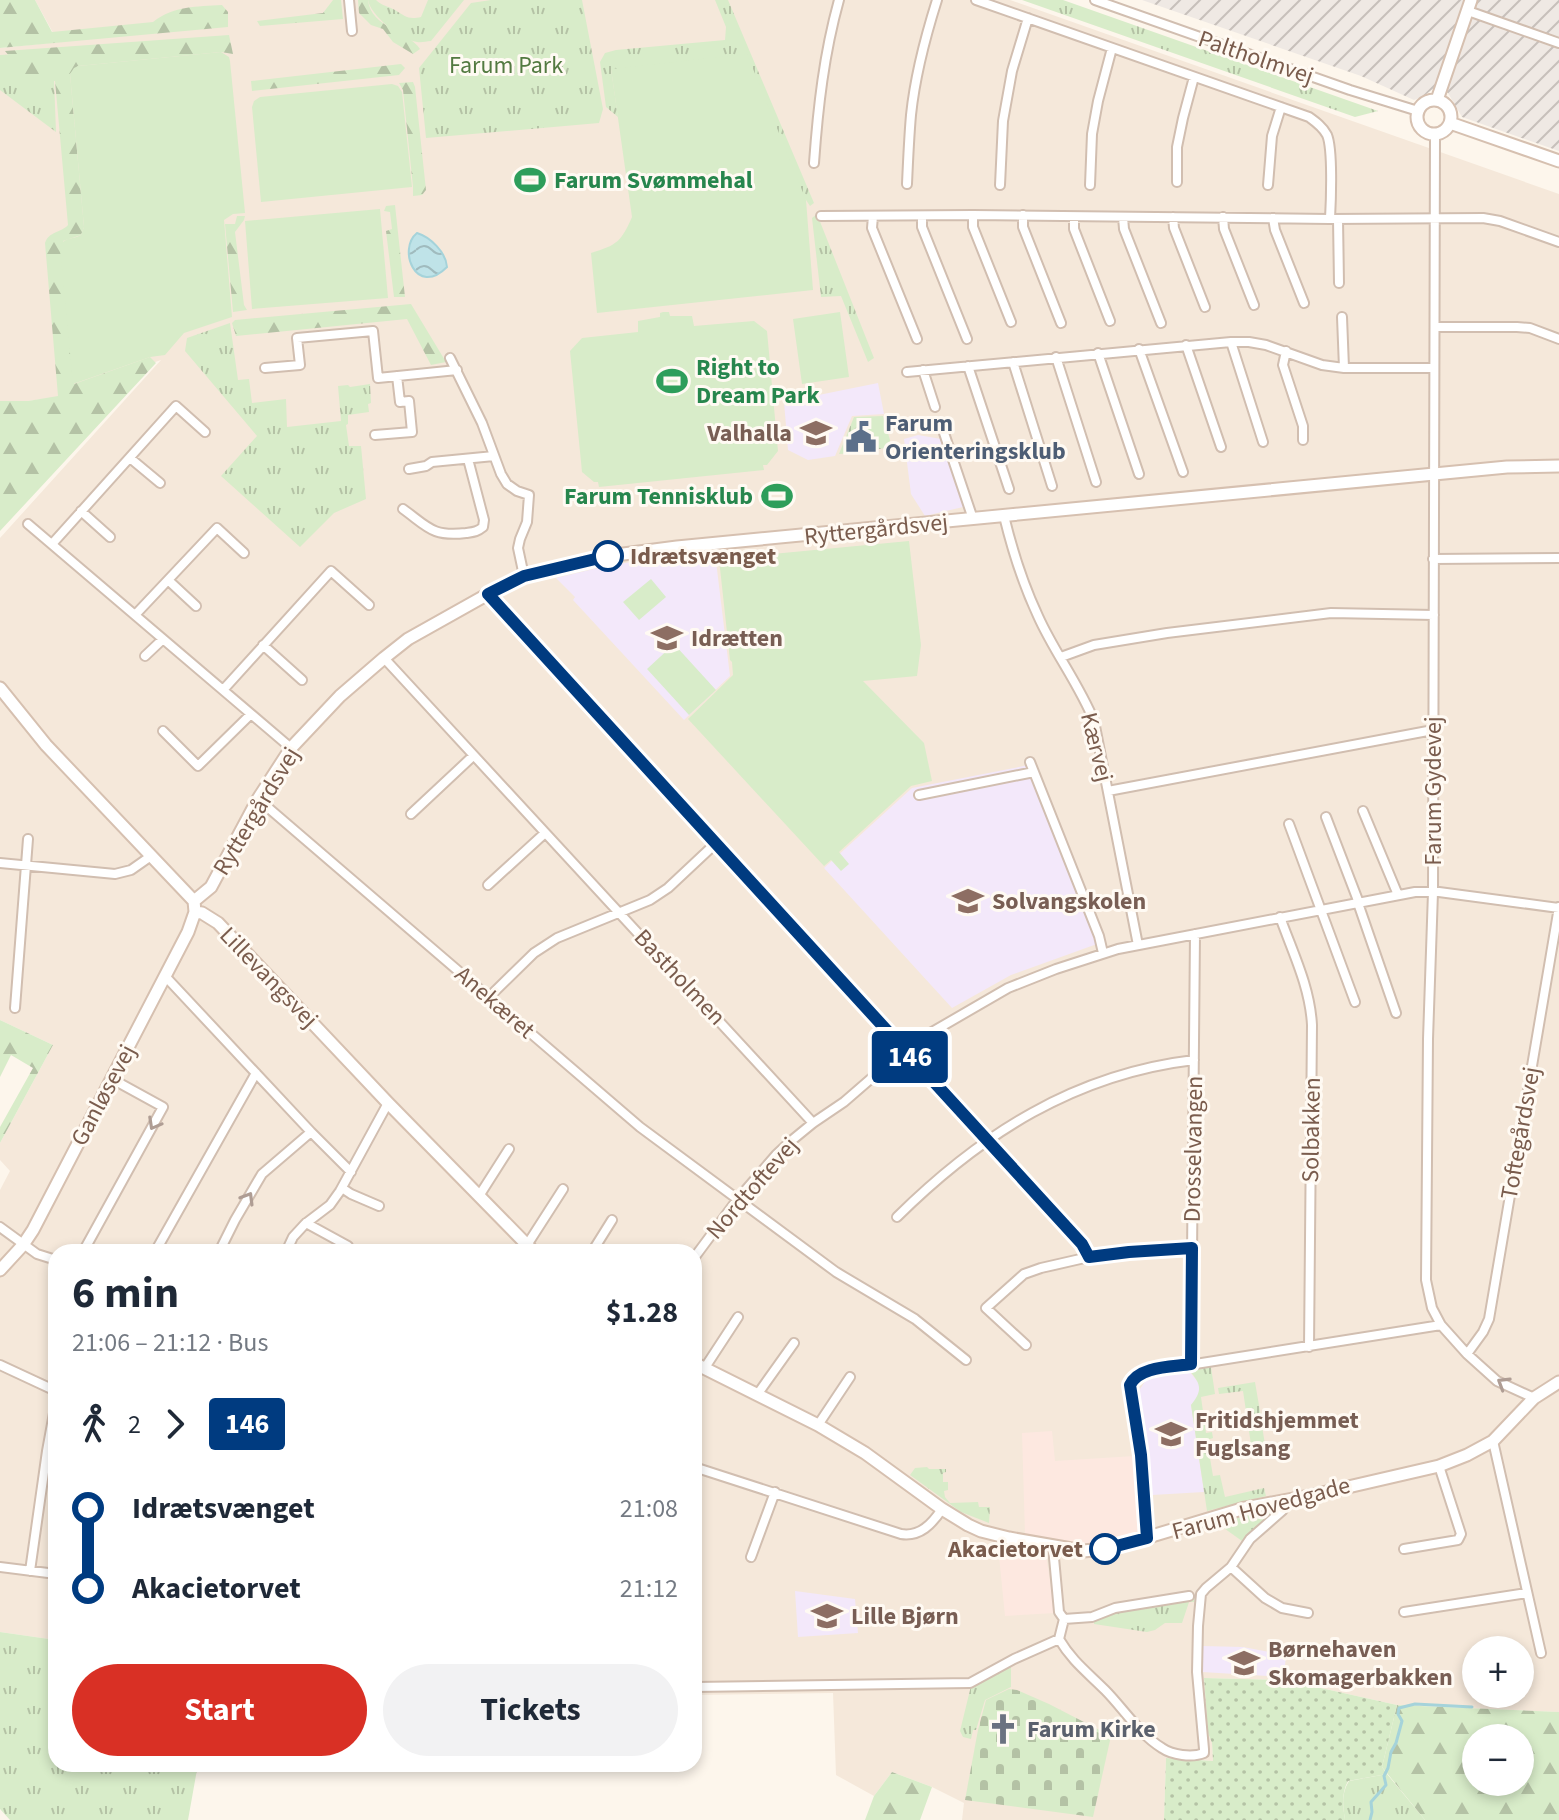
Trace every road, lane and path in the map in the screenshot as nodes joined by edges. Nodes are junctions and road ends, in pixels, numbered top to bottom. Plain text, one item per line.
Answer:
1 (349, 0) edge
2 (839, 0) edge
3 (937, 0) edge
4 (976, 0) edge
5 (1095, 0) edge
6 (1470, 5) edge
7 (1028, 18) junction
8 (352, 31) dead end
9 (1559, 43) edge
10 (1112, 48) junction
11 (1194, 77) junction
12 (1437, 100) junction
13 (1281, 107) junction
14 (1418, 111) junction
15 (1450, 123) junction
16 (1435, 134) junction
17 (1559, 161) edge
18 (814, 163) dead end
19 (1177, 182) dead end
20 (907, 184) dead end
21 (1000, 185) dead end
22 (1090, 185) dead end
23 (1268, 185) dead end
24 (973, 215) junction
25 (1023, 215) junction
26 (821, 216) dead end
27 (873, 216) junction
28 (922, 216) junction
29 (1074, 217) junction
30 (1123, 217) junction
31 (1173, 217) junction
32 (1223, 217) junction
33 (1273, 218) junction
34 (1334, 219) junction
35 (1434, 219) junction
36 (1559, 242) edge
37 (1339, 283) dead end
38 (1304, 303) dead end
39 (1254, 305) dead end
40 (1205, 307) dead end
41 (1342, 317) dead end
42 (1110, 321) dead end
43 (1011, 322) dead end
44 (1061, 323) dead end
45 (1161, 323) dead end
46 (1435, 327) junction
47 (917, 339) dead end
48 (967, 339) dead end
49 (1559, 339) edge
50 (1231, 342) junction
51 (1186, 345) junction
52 (1139, 349) junction
53 (1286, 351) junction
54 (1098, 353) junction
55 (1056, 357) junction
56 (450, 358) dead end
57 (1013, 362) junction
58 (968, 366) junction
59 (265, 368) dead end
60 (1344, 368) junction
61 (1433, 368) junction
62 (457, 370) junction
63 (923, 370) junction
64 (907, 372) dead end
65 (397, 376) junction
66 (935, 407) dead end
67 (205, 432) dead end
68 (944, 433) dead end
69 (375, 435) dead end
70 (1303, 440) dead end
71 (1263, 442) dead end
72 (1221, 447) dead end
73 (494, 456) junction
74 (130, 458) junction
75 (468, 459) junction
76 (1559, 466) edge
77 (409, 469) dead end
78 (1183, 472) dead end
79 (1139, 474) dead end
80 (1434, 475) junction
81 (1096, 482) dead end
82 (160, 483) dead end
83 (1052, 486) dead end
84 (1009, 489) dead end
85 (403, 509) dead end
86 (81, 511) junction
87 (1004, 516) junction
88 (973, 519) junction
89 (28, 524) dead end
90 (110, 537) dead end
91 (52, 544) junction
92 (244, 553) dead end
93 (1559, 558) edge
94 (1433, 559) junction
95 (524, 576) junction
96 (168, 580) junction
97 (488, 594) junction
98 (369, 605) dead end
99 (196, 606) dead end
100 (135, 615) junction
101 (1434, 615) junction
102 (163, 639) junction
103 (263, 645) junction
104 (145, 656) dead end
105 (1061, 657) junction
106 (384, 658) junction
107 (302, 680) dead end
108 (0, 688) edge
109 (223, 690) junction
110 (251, 714) junction
111 (1433, 730) junction
112 (163, 731) dead end
113 (291, 748) junction
114 (473, 756) junction
115 (1030, 762) dead end
116 (1034, 772) junction
117 (1108, 791) junction
118 (919, 795) dead end
119 (258, 799) junction
120 (1363, 811) dead end
121 (411, 814) dead end
122 (1326, 817) dead end
123 (1289, 824) dead end
124 (545, 833) junction
125 (28, 839) dead end
126 (716, 843) junction
127 (151, 856) junction
128 (0, 863) edge
129 (26, 865) junction
130 (488, 885) dead end
131 (1433, 892) junction
132 (1398, 895) junction
133 (1358, 903) junction
134 (194, 906) junction
135 (1559, 908) edge
136 (1320, 910) junction
137 (620, 912) junction
138 (1280, 917) junction
139 (1195, 934) junction
140 (1138, 945) junction
141 (1103, 953) junction
142 (165, 976) junction
143 (489, 997) junction
144 (1355, 1002) dead end
145 (15, 1008) dead end
146 (1396, 1013) dead end
147 (904, 1050) junction
148 (1194, 1060) junction
149 (256, 1073) junction
150 (112, 1079) junction
151 (388, 1103) junction
152 (813, 1123) junction
153 (311, 1132) junction
154 (986, 1140) junction
155 (509, 1149) dead end
156 (351, 1172) junction
157 (342, 1188) junction
158 (563, 1189) dead end
159 (479, 1196) junction
160 (737, 1200) junction
161 (379, 1206) dead end
162 (897, 1217) dead end
163 (612, 1220) dead end
164 (306, 1223) junction
165 (0, 1227) edge
166 (87, 1244) edge
167 (160, 1244) edge
168 (223, 1244) edge
169 (290, 1244) edge
170 (344, 1244) edge
171 (525, 1244) edge
172 (533, 1244) edge
173 (597, 1244) edge
174 (23, 1245) junction
175 (702, 1247) edge
176 (1192, 1248) junction
177 (48, 1257) edge
178 (1089, 1257) junction
179 (0, 1270) edge
180 (738, 1317) dead end
181 (1441, 1325) junction
182 (794, 1343) dead end
183 (1026, 1345) dead end
184 (1309, 1347) junction
185 (1467, 1354) junction
186 (966, 1360) dead end
187 (702, 1362) edge
188 (1191, 1364) junction
189 (0, 1365) edge
190 (702, 1368) edge
191 (850, 1377) dead end
192 (1558, 1385) edge
193 (48, 1387) edge
194 (757, 1395) junction
195 (1534, 1398) junction
196 (818, 1425) junction
197 (1493, 1441) junction
198 (48, 1449) edge
199 (1439, 1466) junction
200 (702, 1469) edge
201 (775, 1492) junction
202 (1282, 1501) junction
203 (942, 1509) junction
204 (1147, 1538) junction
205 (1053, 1547) junction
206 (1404, 1549) dead end
207 (751, 1557) dead end
208 (0, 1567) edge
209 (1231, 1567) junction
210 (30, 1571) junction
211 (48, 1573) edge
212 (1527, 1593) junction
213 (1189, 1596) dead end
214 (1404, 1612) dead end
215 (1308, 1613) dead end
216 (1064, 1619) junction
217 (1059, 1639) junction
218 (1541, 1653) dead end
219 (702, 1687) edge

1 - 8 street
2 - 18 street
3 - 20 street
4 - 7 street
5 - 14 street, Paltholmvej
6 - 9 street
6 - 12 street
7 - 10 street
7 - 21 street
10 - 11 street
10 - 22 street
11 - 13 street
11 - 19 street
12 - 14 street
12 - 15 street
13 - 23 street
13 - 34 street
14 - 16 street
15 - 16 street
15 - 17 street
16 - 35 street, Farum Gydevej
24 - 25 street
24 - 28 street
24 - 43 street
25 - 29 street
25 - 44 street
26 - 27 street
27 - 28 street
27 - 47 street
28 - 48 street
29 - 30 street
29 - 42 street
30 - 31 street
30 - 45 street
31 - 32 street
31 - 40 street
32 - 33 street
32 - 39 street
33 - 34 street
33 - 38 street
34 - 35 street
34 - 37 street
35 - 36 street
35 - 46 street, Farum Gydevej
41 - 60 street
46 - 49 street
46 - 61 street, Farum Gydevej
50 - 51 street
50 - 53 street
50 - 71 street
51 - 52 street
51 - 72 street
52 - 54 street
52 - 78 street
53 - 60 street
53 - 70 street
54 - 55 street
54 - 79 street
55 - 57 street
55 - 81 street
56 - 62 street
57 - 58 street
57 - 83 street
58 - 63 street
58 - 84 street
59 - 65 street
60 - 61 street
61 - 80 street, Farum Gydevej
62 - 65 street
62 - 73 street
63 - 64 street
63 - 66 street
65 - 69 street
67 - 74 street
68 - 88 street
73 - 75 street
73 - 95 street
74 - 82 street
74 - 86 street
75 - 77 street
75 - 85 street
76 - 80 street, Ryttergårdsvej
80 - 87 street, Ryttergårdsvej
80 - 94 street, Farum Gydevej
86 - 90 street
86 - 91 street
87 - 88 street, Ryttergårdsvej
87 - 105 street, Kærvej
88 - 95 street, Ryttergårdsvej
89 - 91 street
91 - 100 street
92 - 96 street
93 - 94 street
94 - 101 street, Farum Gydevej
95 - 97 street, Ryttergårdsvej
96 - 99 street
96 - 100 street
97 - 106 street, Ryttergårdsvej
97 - 126 street
98 - 103 street
100 - 102 street
101 - 105 street
101 - 111 street, Farum Gydevej
102 - 104 street
102 - 109 street
103 - 107 street
103 - 109 street
105 - 117 street, Kærvej
106 - 113 street, Ryttergårdsvej
106 - 114 street, Bastholmen
108 - 127 street, Lillevangsvej
109 - 110 street
110 - 112 street
110 - 113 street
111 - 117 street
111 - 131 street, Farum Gydevej
113 - 119 street, Ryttergårdsvej
114 - 121 street
114 - 124 street, Bastholmen
115 - 116 street
116 - 118 street
116 - 141 street
117 - 140 street, Kærvej
119 - 134 street, Ryttergårdsvej
119 - 143 street, Anekæret
120 - 132 street
122 - 133 street
123 - 136 street
124 - 130 street
124 - 137 street, Bastholmen
125 - 129 street
126 - 137 street
126 - 147 street
127 - 129 street
127 - 134 street, Lillevangsvej
128 - 129 street
129 - 145 street
131 - 132 street, Nordtoftevej
131 - 135 street, Nordtoftevej
131 - 181 street, Farum Gydevej
132 - 133 street, Nordtoftevej
133 - 136 street, Nordtoftevej
133 - 146 street
134 - 142 street, Ganløsevej
134 - 151 street, Lillevangsvej
135 - 185 street, Toftegårdsvej
136 - 138 street, Nordtoftevej
136 - 144 street
137 - 143 street
137 - 152 street, Bastholmen
138 - 139 street, Nordtoftevej
138 - 184 street, Solbakken
139 - 140 street, Nordtoftevej
139 - 148 street, Drosselvangen
140 - 141 street, Nordtoftevej
141 - 147 street, Nordtoftevej
142 - 149 street
142 - 150 street, Ganløsevej
143 - 160 street, Anekæret
147 - 152 street, Nordtoftevej
147 - 154 street
148 - 154 street
148 - 176 street, Drosselvangen
149 - 153 street
149 - 167 street
150 -> 166 street
150 - 174 street, Ganløsevej
151 - 156 street
151 - 159 street, Lillevangsvej
152 - 160 street, Nordtoftevej
153 - 156 street
168 -> 153 street
154 - 162 street
154 - 178 street
155 - 159 street
156 - 157 street
157 - 161 street
157 - 164 street
158 - 172 street, Lillevangsvej
159 - 171 street, Lillevangsvej
160 - 175 street, Nordtoftevej
160 - 186 street, Anekæret
163 - 173 street
164 - 169 street
164 - 170 street
165 - 174 street
174 - 177 street
174 - 179 street, Ganløsevej
176 - 178 street
176 - 188 street, Drosselvangen
178 - 183 street
180 - 187 street
181 - 184 street
181 - 185 street, Farum Gydevej
182 - 194 street
184 - 188 street
195 -> 185 street, Farum Gydevej
188 - 204 street
189 - 193 street
190 - 194 street
191 - 196 street
192 - 195 street, Farum Hovedgade
194 - 196 street
195 - 197 street, Farum Hovedgade
196 - 203 street
197 - 199 street, Farum Hovedgade
197 - 212 street
198 - 210 street
199 - 202 street, Farum Hovedgade
199 - 206 street
200 - 201 street
201 - 203 street
201 - 207 street
202 - 204 street, Farum Hovedgade
202 - 209 street
203 - 205 street, Farum Hovedgade
204 - 205 street, Farum Hovedgade
205 - 216 street
208 - 210 street
209 - 215 street
209 - 217 street
210 - 211 street
212 - 214 street
212 - 218 street
213 - 216 street
216 - 217 street
217 - 219 street

